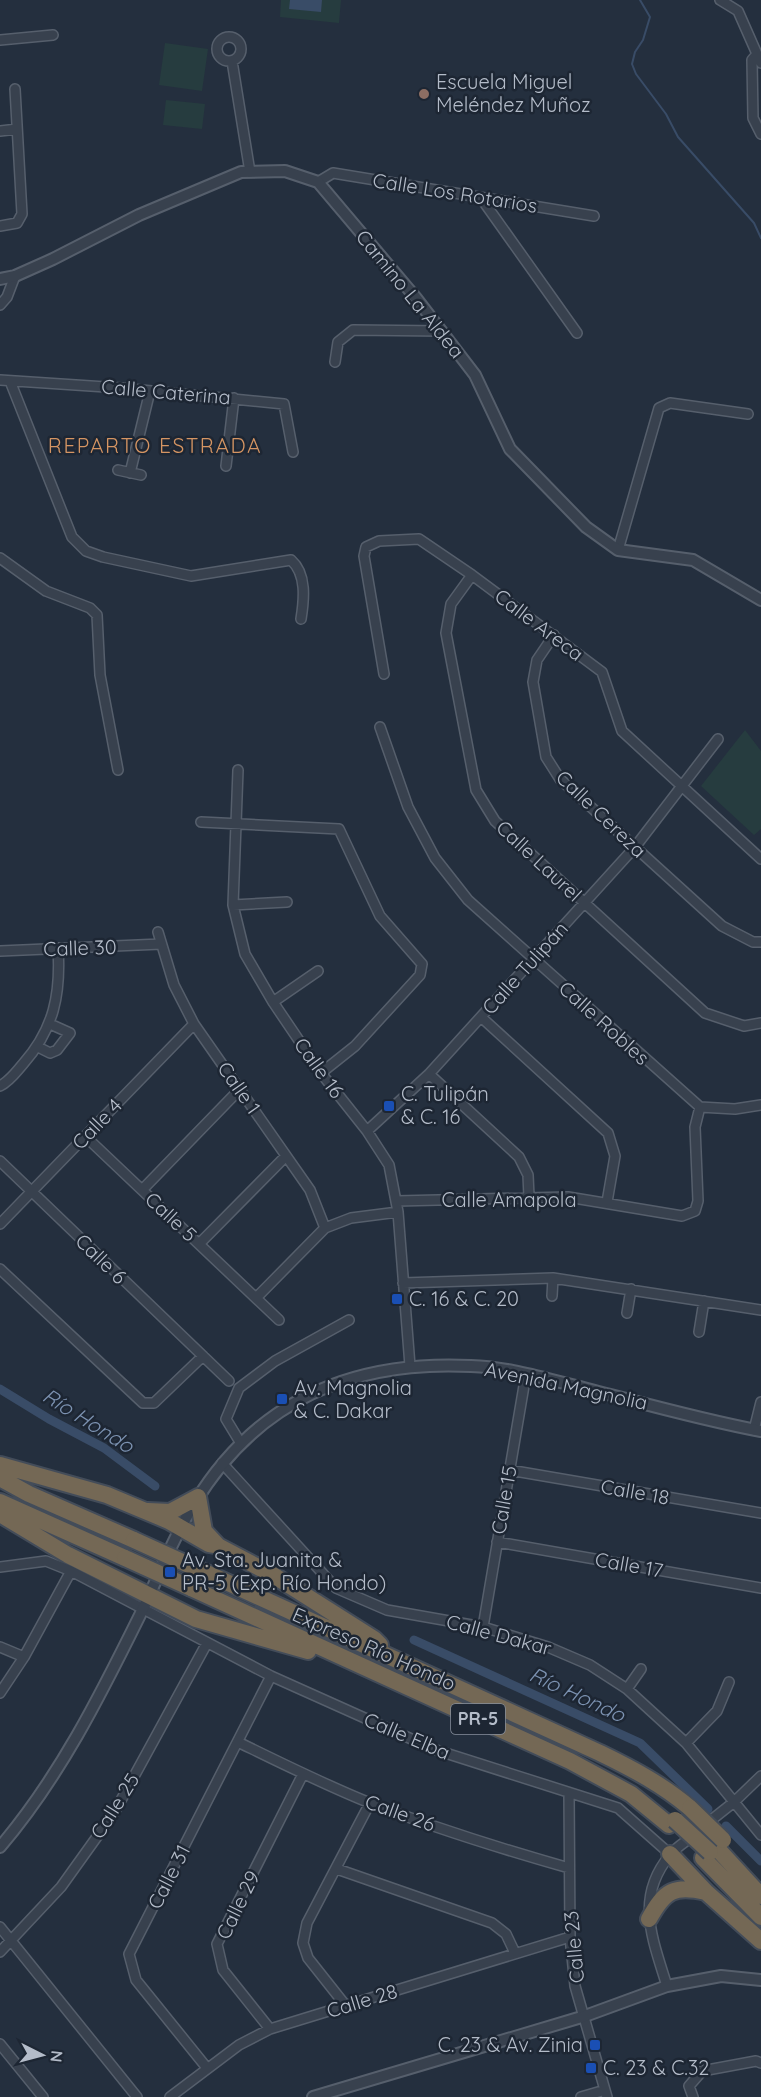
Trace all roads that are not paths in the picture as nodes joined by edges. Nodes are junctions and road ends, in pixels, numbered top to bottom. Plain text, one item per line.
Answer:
1 (720, 0) edge
2 (53, 35) dead end
3 (0, 40) edge
4 (759, 59) edge
5 (232, 61) dead end
6 (15, 89) dead end
7 (17, 129) junction
8 (0, 131) edge
9 (761, 134) edge
10 (250, 172) junction
11 (318, 182) junction
12 (482, 198) junction
13 (594, 216) dead end
14 (0, 226) edge
15 (15, 276) junction
16 (0, 279) edge
17 (0, 305) edge
18 (442, 330) junction
19 (577, 333) dead end
20 (335, 362) dead end
21 (5, 380) edge
22 (150, 391) junction
23 (234, 398) junction
24 (748, 414) dead end
25 (293, 452) dead end
26 (226, 466) dead end
27 (118, 470) dead end
28 (130, 473) junction
29 (141, 475) dead end
30 (618, 550) junction
31 (0, 558) edge
32 (472, 575) junction
33 (761, 600) edge
34 (301, 619) dead end
35 (554, 635) junction
36 (384, 674) dead end
37 (380, 727) dead end
38 (718, 739) dead end
39 (118, 770) dead end
40 (238, 770) dead end
41 (681, 786) junction
42 (201, 822) dead end
43 (236, 822) junction
44 (635, 847) junction
45 (761, 859) edge
46 (287, 902) dead end
47 (584, 903) junction
48 (233, 905) junction
49 (158, 932) dead end
50 (761, 942) edge
51 (161, 944) junction
52 (58, 948) junction
53 (0, 951) edge
54 (533, 960) junction
55 (318, 971) dead end
56 (273, 1002) junction
57 (481, 1017) junction
58 (761, 1023) edge
59 (50, 1024) junction
60 (194, 1024) junction
61 (38, 1047) junction
62 (321, 1073) junction
63 (429, 1074) junction
64 (0, 1086) edge
65 (240, 1089) junction
66 (761, 1105) edge
67 (700, 1107) junction
68 (367, 1131) junction
69 (85, 1136) junction
70 (286, 1156) junction
71 (0, 1161) edge
72 (142, 1190) junction
73 (32, 1193) junction
74 (529, 1197) junction
75 (607, 1202) junction
76 (397, 1207) junction
77 (0, 1224) edge
78 (325, 1228) junction
79 (199, 1244) junction
80 (0, 1269) edge
81 (553, 1278) junction
82 (403, 1283) junction
83 (631, 1289) junction
84 (552, 1296) dead end
85 (256, 1298) junction
86 (704, 1301) junction
87 (761, 1310) edge
88 (627, 1313) dead end
89 (279, 1320) dead end
90 (349, 1320) dead end
91 (699, 1332) dead end
92 (203, 1356) junction
93 (410, 1366) junction
94 (526, 1374) junction
95 (229, 1381) dead end
96 (761, 1402) edge
97 (758, 1431) edge
98 (240, 1442) junction
99 (222, 1463) junction
100 (0, 1465) edge
101 (509, 1470) junction
102 (0, 1478) edge
103 (198, 1497) junction
104 (0, 1502) edge
105 (148, 1511) junction
106 (761, 1513) edge
107 (0, 1514) edge
108 (181, 1529) junction
109 (497, 1542) junction
110 (219, 1546) junction
111 (0, 1567) edge
112 (71, 1571) junction
113 (761, 1588) edge
114 (146, 1602) junction
115 (483, 1627) junction
116 (207, 1643) junction
117 (0, 1647) edge
118 (24, 1657) junction
119 (341, 1657) junction
120 (391, 1657) junction
121 (641, 1669) dead end
122 (272, 1676) junction
123 (729, 1682) dead end
124 (627, 1689) junction
125 (0, 1693) edge
126 (238, 1742) junction
127 (686, 1743) junction
128 (303, 1774) junction
129 (761, 1776) edge
130 (569, 1793) junction
131 (734, 1802) junction
132 (370, 1803) junction
133 (679, 1817) junction
134 (761, 1835) edge
135 (0, 1847) edge
136 (712, 1849) junction
137 (670, 1854) junction
138 (569, 1868) junction
139 (337, 1869) junction
140 (761, 1879) edge
141 (706, 1892) junction
142 (761, 1896) edge
143 (761, 1906) edge
144 (761, 1917) edge
145 (649, 1918) junction
146 (0, 1927) edge
147 (570, 1937) junction
148 (12, 1940) junction
149 (761, 1941) edge
150 (0, 1952) edge
151 (515, 1953) junction
152 (761, 1980) edge
153 (667, 1986) junction
154 (346, 2006) junction
155 (585, 2016) junction
156 (270, 2029) junction
157 (0, 2044) edge
158 (761, 2062) edge
159 (207, 2068) junction
160 (606, 2093) edge
161 (43, 2097) edge
162 (137, 2097) edge
163 (170, 2097) edge
164 (313, 2097) edge
165 (581, 2097) edge
166 (693, 2097) edge

1 - 4 street
2 - 3 street
4 - 9 street
5 - 10 street
6 - 7 street
7 - 8 street
7 - 14 street
10 - 11 street
10 - 15 street
11 - 12 street, Calle Los Rotarios
11 - 18 street, Camino La Aldea
12 - 13 street, Calle Los Rotarios
12 - 19 street
15 - 16 street
15 - 17 street
18 - 20 street
18 - 30 street, Camino La Aldea
21 - 22 street, Calle Caterina
21 - 34 street
22 - 23 street, Calle Caterina
22 - 28 street
23 - 25 street, Calle Caterina
23 - 26 street
24 - 30 street
27 - 28 street
28 - 29 street
30 - 33 street, Camino La Aldea
31 - 39 street
32 - 35 street, Calle Areca
32 - 36 street, Calle Areca
32 - 47 street, Calle Laurel
35 - 41 street, Calle Areca
35 - 44 street, Calle Cereza
37 - 54 street, Calle Robles
38 - 41 street, Calle Tulipán
40 - 43 street, Calle 16
41 - 44 street, Calle Tulipán
41 - 45 street, Calle Areca
42 - 43 street
43 - 48 street, Calle 16
43 - 62 street
44 - 47 street, Calle Tulipán
44 - 50 street, Calle Cereza
46 - 48 street
47 - 54 street, Calle Tulipán
47 - 58 street, Calle Laurel
48 - 56 street, Calle 16
49 - 51 street, Calle 1
51 - 52 street, Calle 30
51 - 60 street, Calle 1
52 - 53 street, Calle 30
52 - 59 street
54 - 57 street, Calle Tulipán
54 - 67 street, Calle Robles
55 - 56 street
56 - 62 street, Calle 16
57 - 63 street, Calle Tulipán
57 - 75 street
59 - 61 street
59 - 61 street
60 - 65 street, Calle 1
60 - 69 street, Calle 4
61 - 64 street
62 - 68 street, Calle 16
63 - 68 street, Calle Tulipán
63 - 74 street
65 - 70 street, Calle 1
65 - 72 street
66 - 67 street
67 - 75 street, Calle Amapola
68 - 76 street, Calle 16
69 - 72 street, Calle 5
69 - 73 street, Calle 4
70 - 78 street, Calle 1
70 - 79 street
71 - 73 street, Calle 6
72 - 79 street, Calle 5
73 - 77 street, Calle 4
73 - 92 street, Calle 6
74 - 75 street, Calle Amapola
74 - 76 street, Calle Amapola
76 - 78 street, Calle Amapola
76 - 82 street, Calle 16
78 - 85 street
79 - 85 street, Calle 5
80 - 92 street
81 - 82 street
81 - 83 street
81 - 84 street
82 - 93 street, Calle 16
83 - 86 street
83 - 88 street
85 - 89 street, Calle 5
86 - 87 street
86 - 91 street
90 - 98 street
92 - 95 street, Calle 6
93 - 94 street, Avenida Magnolia
93 - 98 street, Avenida Magnolia
94 - 97 street, Avenida Magnolia
94 - 101 street, Calle 15
96 - 97 street
98 - 99 street, Avenida Magnolia
99 - 103 street, Avenida Magnolia
99 - 115 street, Calle Dakar
100 - 105 highway
101 - 106 street, Calle 18
101 - 109 street, Calle 15
102 - 120 highway, Expreso Río Hondo / PR-5, bridge
103 - 105 highway
103 - 108 street, Avenida Magnolia
103 - 110 highway
104 - 119 highway, Expreso Río Hondo / PR-5, bridge
105 - 108 highway
107 - 114 highway
108 - 110 highway
108 - 114 street, Avenida Magnolia
109 - 113 street, Calle 17
109 - 115 street, Calle 15
110 - 120 highway
111 - 112 street, Calle Elba
112 - 114 street, Calle Elba
112 - 118 street
114 - 116 street, Calle Elba
114 - 119 highway
114 - 135 street, Avenida Magnolia
115 - 124 street, Calle Dakar
116 - 122 street, Calle Elba
116 - 148 street, Calle 25
117 - 118 street
118 - 125 street
119 - 133 highway, Expreso Río Hondo / PR-5
120 - 133 highway, Expreso Río Hondo / PR-5
121 - 124 street
122 - 126 street, Calle 31
122 - 130 street, Calle Elba
123 - 127 street
124 - 127 street, Calle Dakar
126 - 128 street, Calle 26
126 - 159 street, Calle 31
127 - 131 street, Calle Dakar
128 - 132 street, Calle 26
128 - 156 street, Calle 29
129 - 131 street
130 - 137 street, Calle Elba
130 - 138 street, Calle 23
131 - 134 street, Calle Dakar
131 - 137 street
132 - 138 street, Calle 26
132 - 139 street
133 - 136 highway, Expreso Río Hondo / PR-5, bridge
133 - 136 highway, Expreso Río Hondo / PR-5
136 - 140 highway, Expreso Río Hondo / PR-5
136 - 142 highway
136 - 143 highway
136 - 144 highway, Expreso Río Hondo / PR-5
137 - 141 highway
137 - 145 street
138 - 147 street, Calle 23
139 - 151 street
139 - 154 street
141 - 145 highway
141 - 149 highway
145 - 153 street
146 - 148 street
147 - 151 street, Calle 28
147 - 155 street, Calle 23
148 - 150 street, Calle 25
148 - 162 street
151 - 154 street, Calle 28
152 - 153 street
153 - 155 street
154 - 156 street, Calle 28
155 - 160 street, Calle 23
155 - 164 street
156 - 159 street, Calle 28
157 - 161 street
158 - 166 street
159 - 163 street, Calle 28
160 - 165 street

